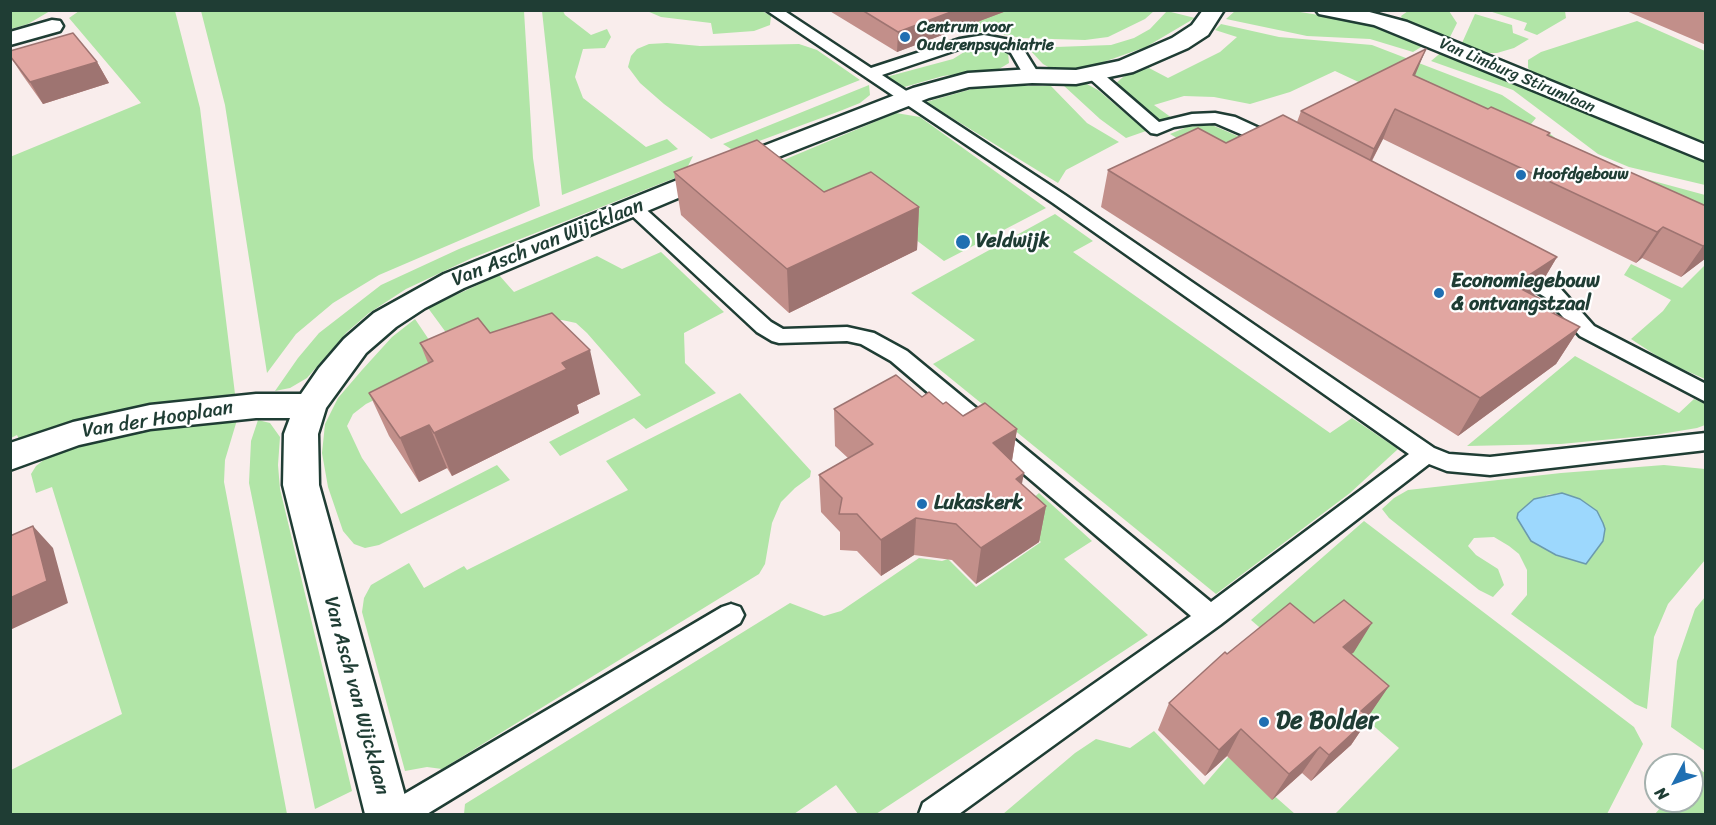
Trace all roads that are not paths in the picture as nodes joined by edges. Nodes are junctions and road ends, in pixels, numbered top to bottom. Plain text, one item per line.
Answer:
1 (773, 10) edge
2 (1214, 10) edge
3 (1326, 10) edge
4 (52, 26) dead end
5 (10, 39) edge
6 (869, 74) junction
7 (1095, 75) junction
8 (1032, 76) junction
9 (906, 99) junction
10 (1291, 151) edge
11 (1706, 154) edge
12 (634, 208) junction
13 (1501, 264) edge
14 (1706, 394) edge
15 (310, 406) junction
16 (1706, 441) edge
17 (1426, 454) junction
18 (10, 457) edge
19 (731, 615) dead end
20 (1211, 617) junction
21 (388, 814) edge
22 (400, 814) edge
23 (934, 814) edge

1 - 6 lane
2 - 7 street, Van Asch van Wijcklaan
3 - 11 street, Van Limburg Stirumlaan
4 - 5 street
6 - 8 lane
6 - 9 lane
7 - 8 street, Van Asch van Wijcklaan
7 - 10 lane
8 - 9 street, Van Asch van Wijcklaan
9 - 12 street, Van Asch van Wijcklaan
9 - 17 lane
12 - 15 street, Van Asch van Wijcklaan
12 - 20 lane
13 - 14 lane
15 - 18 street, Van der Hooplaan
15 - 21 street, Van Asch van Wijcklaan
16 - 17 lane
17 - 20 lane
19 - 22 lane
20 - 23 lane

